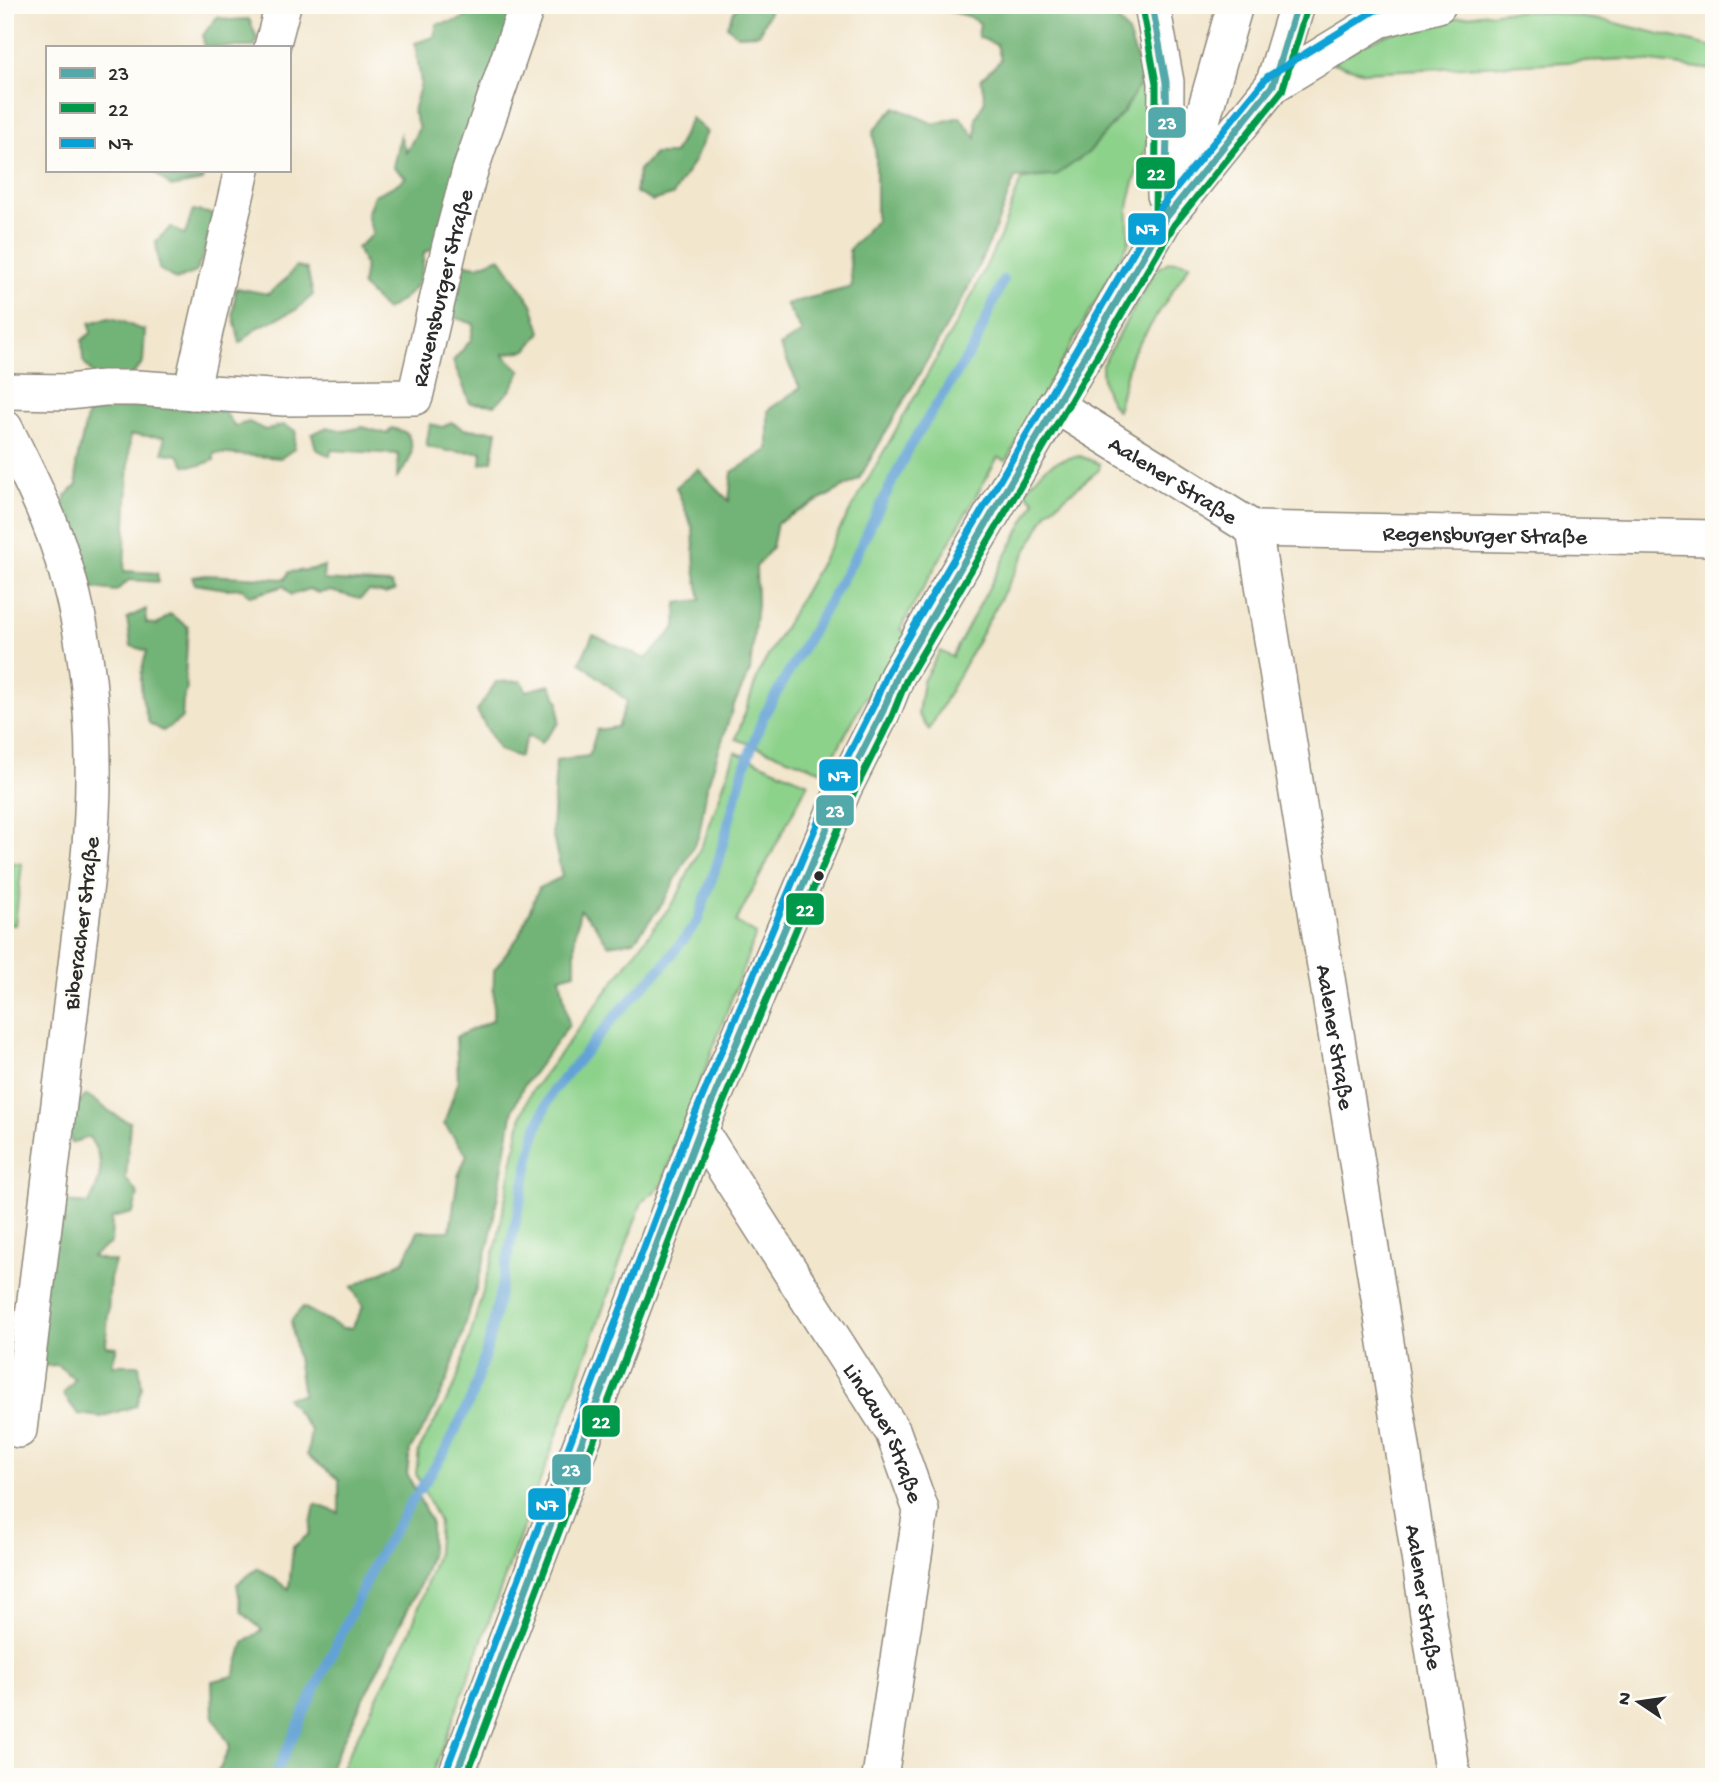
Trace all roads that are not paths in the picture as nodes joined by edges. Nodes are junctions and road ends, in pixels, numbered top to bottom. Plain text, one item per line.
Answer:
1 (283, 5) edge
2 (527, 5) edge
3 (1152, 5) edge
4 (1235, 5) edge
5 (1297, 5) edge
6 (1438, 5) edge
7 (272, 46) edge
8 (1273, 85) junction
9 (243, 172) edge
10 (1165, 219) junction
11 (5, 391) edge
12 (191, 392) junction
13 (1055, 405) junction
14 (5, 428) edge
15 (1254, 529) junction
16 (1714, 538) edge
17 (700, 1130) junction
18 (19, 1430) dead end
19 (456, 1777) edge
20 (880, 1777) edge
21 (1453, 1777) edge

1 - 7 street
2 - 12 street, Ravensburger Straße
3 - 10 street
4 - 10 street
5 - 8 street
6 - 8 street
8 - 10 street
9 - 12 street
10 - 13 street
11 - 12 street, Ravensburger Straße
13 - 15 street, Aalener Straße
13 - 17 street
14 - 18 street, Biberacher Straße
15 - 16 street, Regensburger Straße
15 - 21 street, Aalener Straße
17 - 19 street
17 - 20 street, Lindauer Straße

